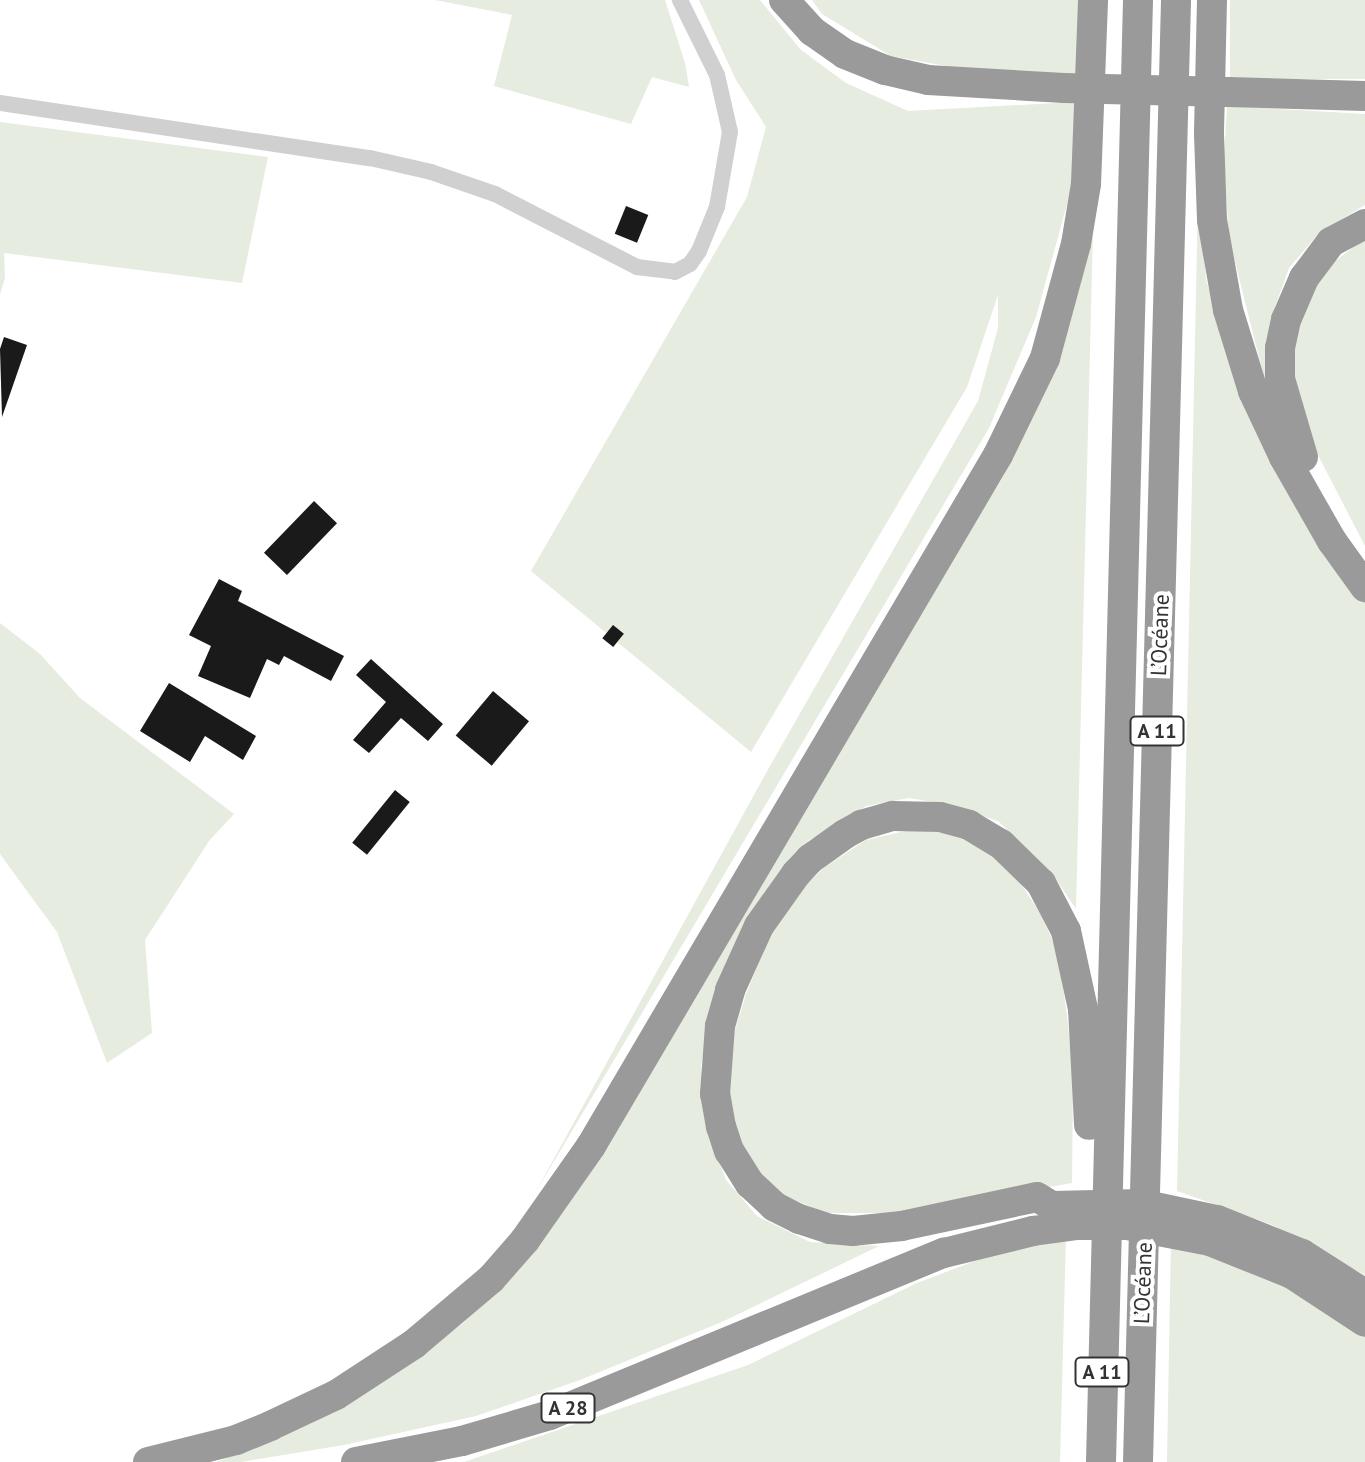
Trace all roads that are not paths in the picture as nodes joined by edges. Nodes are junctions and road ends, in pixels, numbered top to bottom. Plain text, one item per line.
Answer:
1 (680, 0) edge
2 (784, 0) edge
3 (1093, 0) edge
4 (1138, 0) edge
5 (1176, 0) edge
6 (1212, 0) edge
7 (1365, 96) edge
8 (0, 103) edge
9 (1365, 224) edge
10 (1359, 579) edge
11 (1038, 1211) junction
12 (1213, 1230) junction
13 (1103, 1282) junction
14 (1365, 1294) edge
15 (1365, 1322) edge
16 (148, 1462) edge
17 (356, 1462) edge
18 (1101, 1462) edge
19 (1138, 1462) edge

1 - 8 street
2 - 7 highway, bridge
3 - 16 highway
4 - 13 highway, L’Océane / A 11
5 - 19 highway, L’Océane / A 11
6 - 10 highway
9 - 10 highway
11 - 12 highway, bridge
11 - 13 highway
11 - 17 highway, A 28
12 - 14 highway
12 - 15 highway
13 - 18 highway, L’Océane / A 11

